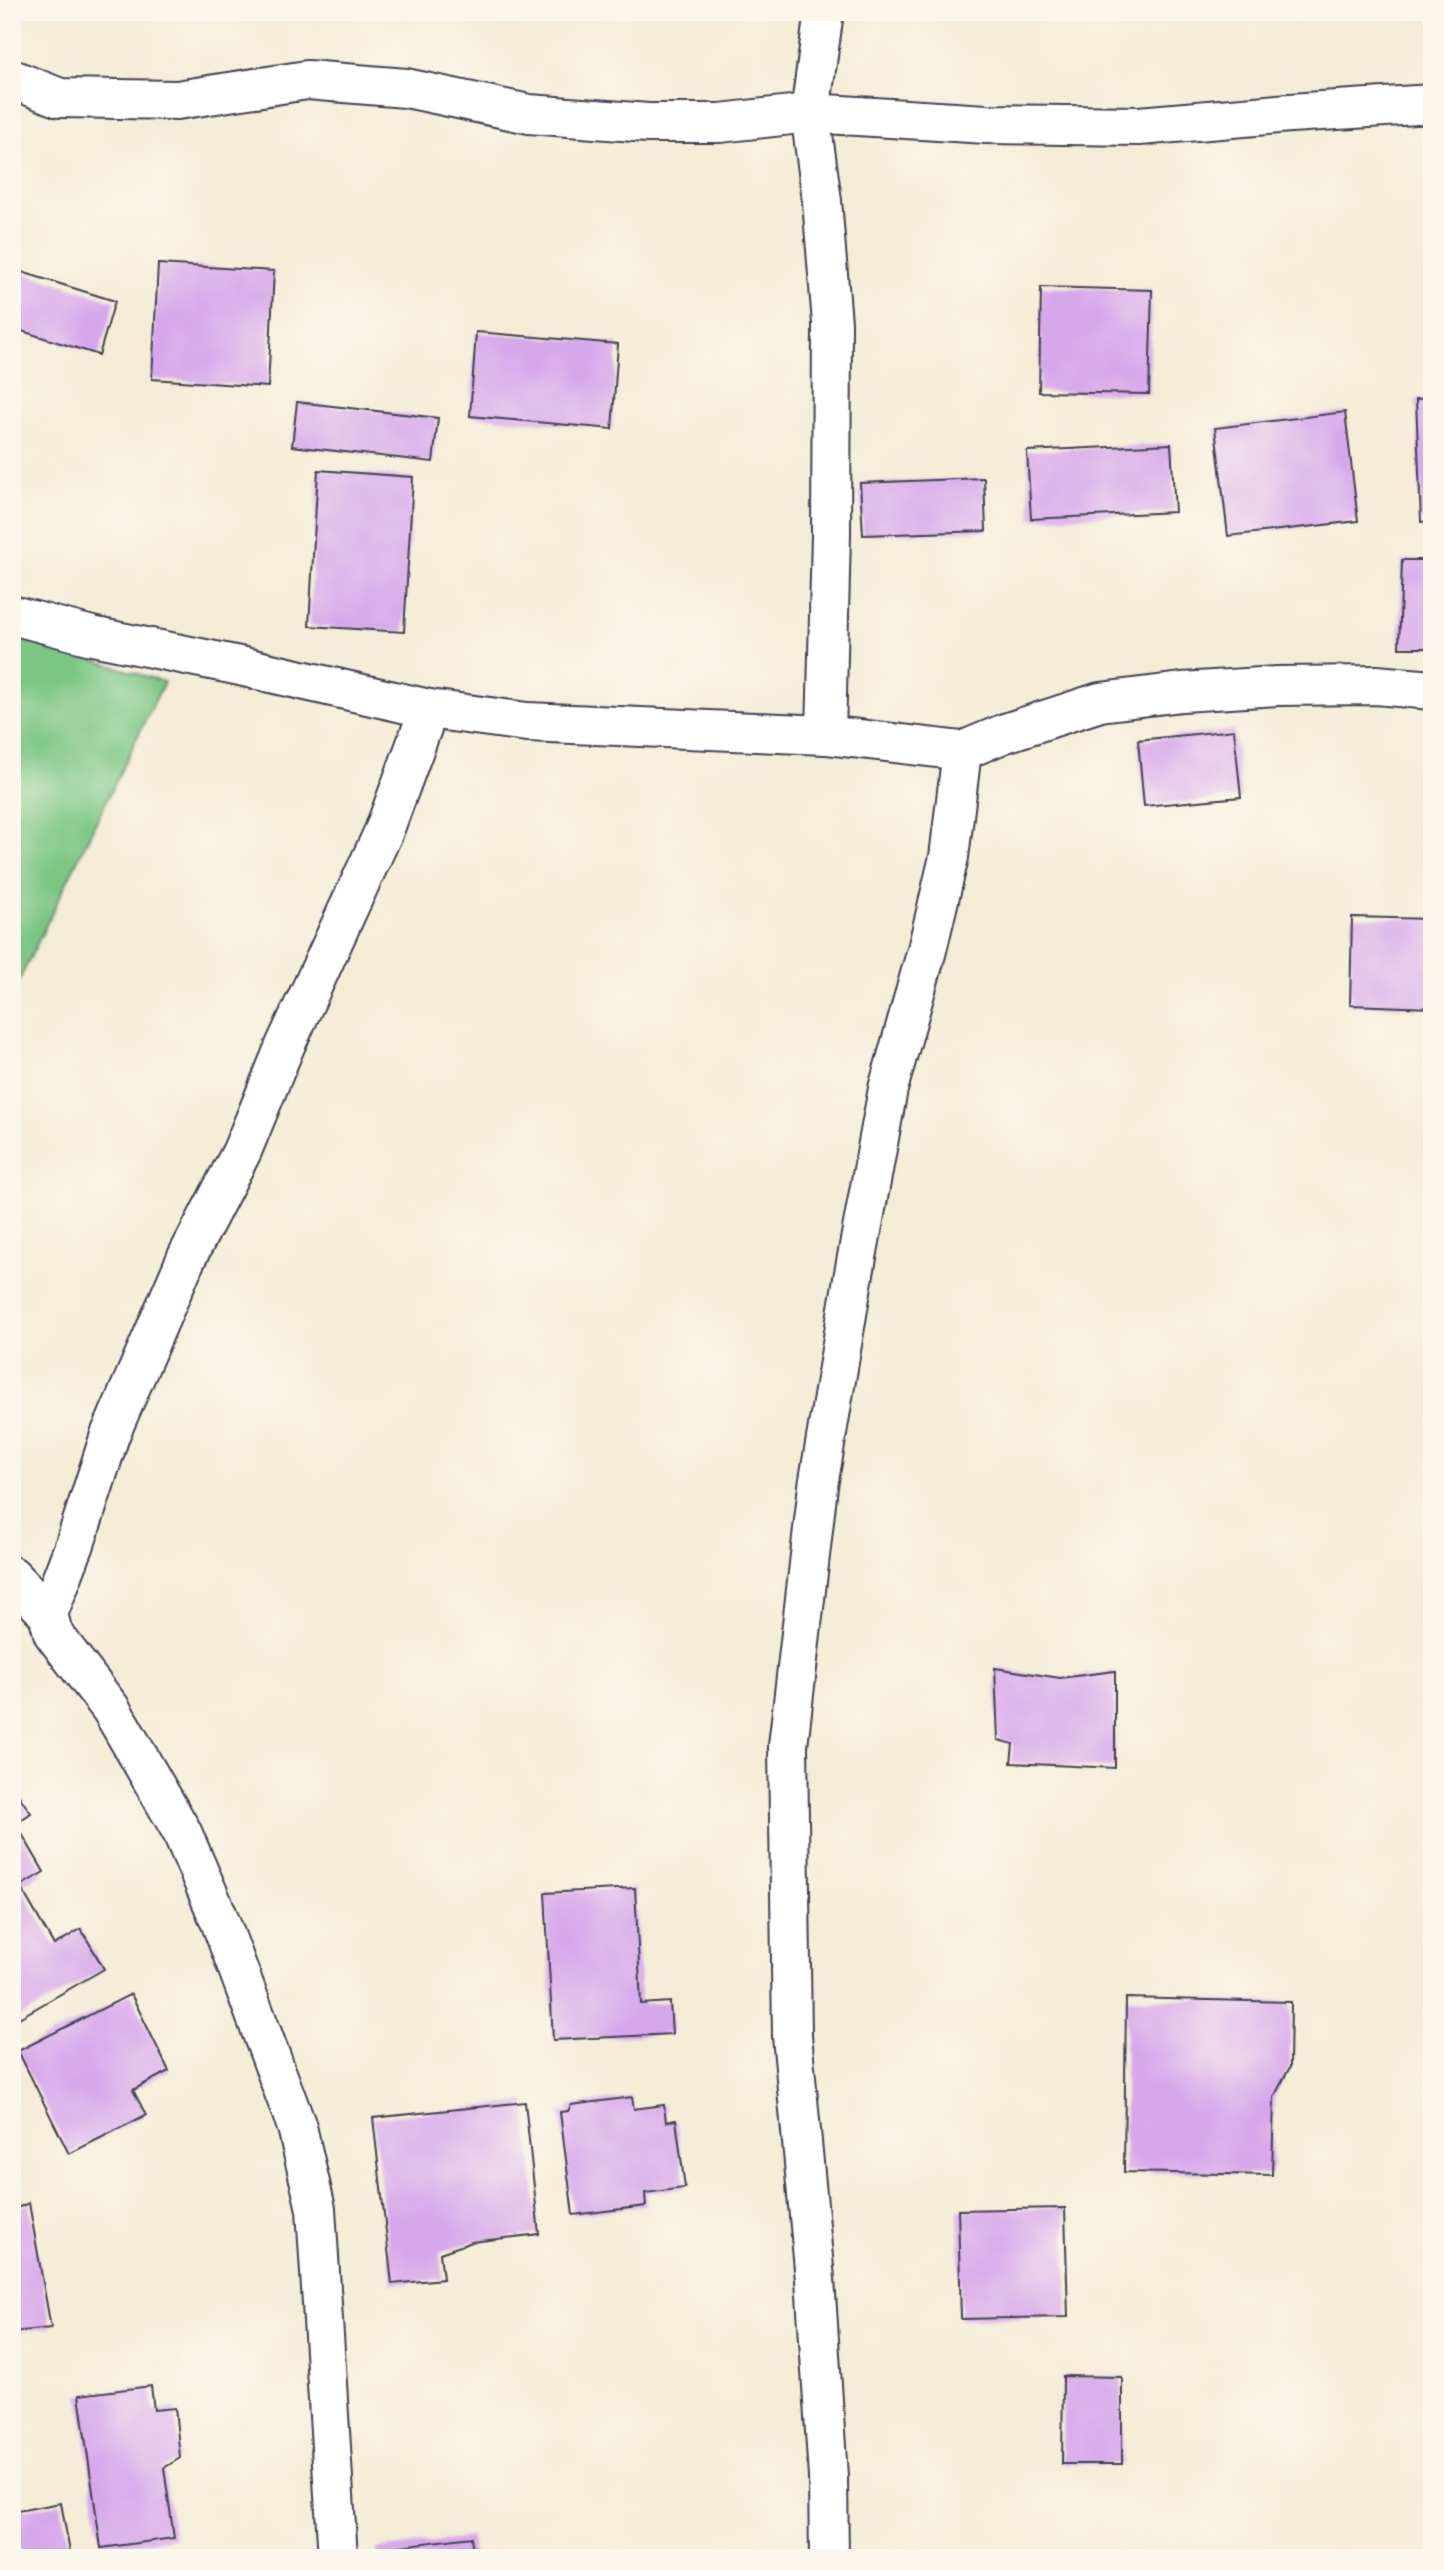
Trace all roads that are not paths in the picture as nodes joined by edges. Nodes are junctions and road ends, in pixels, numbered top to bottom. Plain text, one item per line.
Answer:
1 (824, 12) edge
2 (12, 79) edge
3 (1432, 104) edge
4 (810, 113) junction
5 (12, 615) edge
6 (1432, 690) edge
7 (429, 709) junction
8 (825, 735) junction
9 (962, 751) junction
10 (12, 1576) edge
11 (48, 1614) junction
12 (338, 2558) edge
13 (829, 2558) edge

1 - 4 street
2 - 4 street
3 - 4 street
4 - 8 street
5 - 7 street
6 - 9 street
7 - 8 street
7 - 11 street
8 - 9 street
9 - 13 street
10 - 11 street
11 - 12 street

